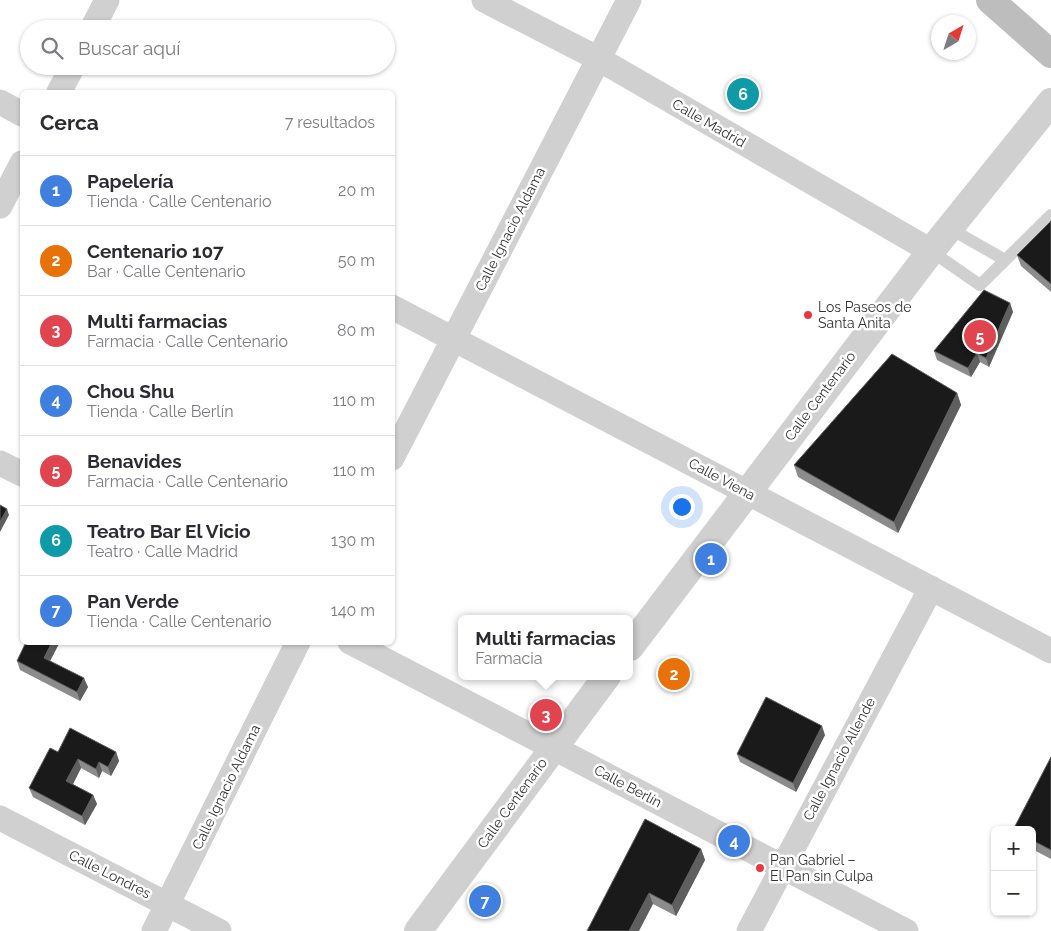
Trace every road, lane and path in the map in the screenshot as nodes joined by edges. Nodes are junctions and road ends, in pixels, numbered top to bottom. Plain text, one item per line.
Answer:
1 (107, 0) edge
2 (484, 0) edge
3 (629, 0) edge
4 (990, 0) edge
5 (97, 20) edge
6 (1051, 54) edge
7 (597, 58) junction
8 (68, 75) edge
9 (60, 90) edge
10 (0, 102) edge
11 (1051, 102) edge
12 (20, 113) edge
13 (20, 167) edge
14 (0, 206) edge
15 (1051, 215) edge
16 (949, 228) junction
17 (931, 251) junction
18 (1005, 260) junction
19 (395, 309) edge
20 (454, 339) junction
21 (395, 452) edge
22 (0, 463) edge
23 (20, 473) edge
24 (747, 492) junction
25 (931, 588) junction
26 (633, 643) edge
27 (297, 645) edge
28 (356, 645) edge
29 (1051, 650) edge
30 (605, 680) edge
31 (554, 747) junction
32 (0, 818) edge
33 (781, 867) junction
34 (168, 904) junction
35 (154, 931) edge
36 (219, 931) edge
37 (418, 931) edge
38 (749, 931) edge
39 (906, 931) edge

1 - 5 street
2 - 7 street, Calle Madrid
3 - 7 street, Calle Ignacio Aldama
4 - 6 main road
7 - 17 street, Calle Madrid
7 - 20 street, Calle Ignacio Aldama
8 - 9 street
10 - 12 street
11 - 16 street, Calle Centenario
13 - 14 street
15 - 18 lane
16 - 17 street, Calle Centenario
16 - 18 lane
17 - 18 lane
17 - 24 street, Calle Centenario
19 - 20 street, Calle Viena
20 - 21 street, Calle Ignacio Aldama
20 - 24 street, Calle Viena
22 - 23 street
24 - 25 street, Calle Viena
24 - 26 street, Calle Centenario
25 - 29 street, Calle Viena
25 - 33 street, Calle Ignacio Allende
27 - 34 street, Calle Ignacio Aldama
28 - 31 street, Calle Berlín
30 - 31 street, Calle Centenario
31 - 33 street, Calle Berlín
31 - 37 street, Calle Centenario
32 - 34 street, Calle Londres
33 - 38 street, Calle Ignacio Allende
33 - 39 street, Calle Berlín
34 - 35 street, Calle Ignacio Aldama
34 - 36 street, Calle Londres

